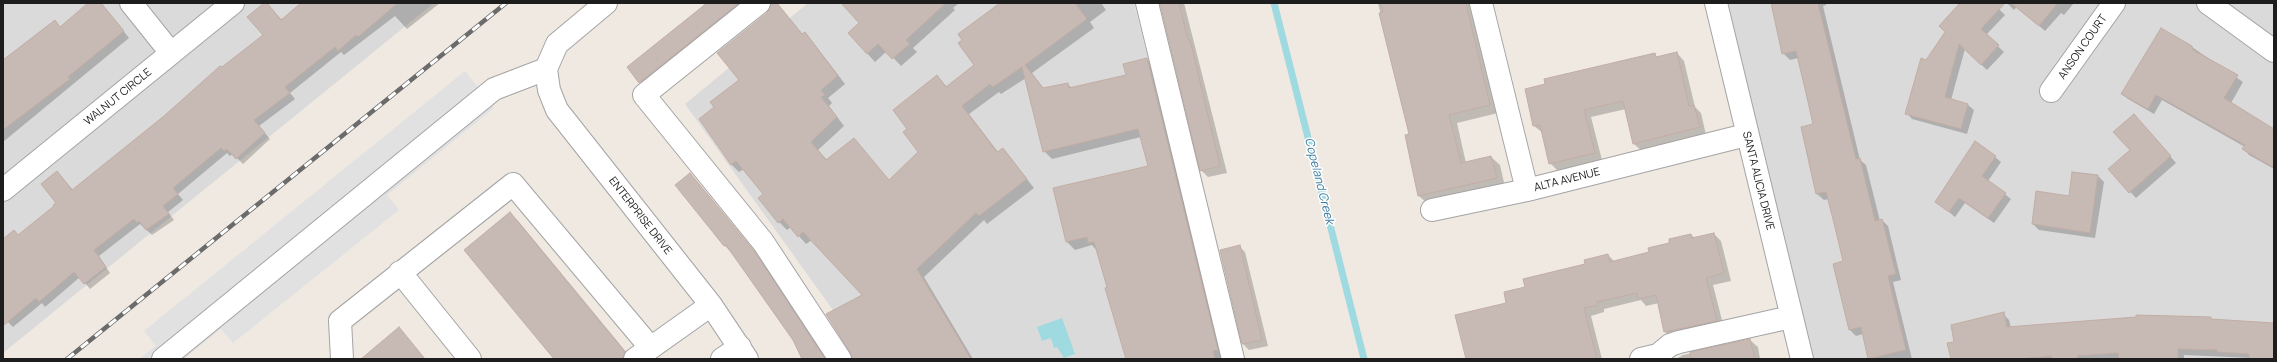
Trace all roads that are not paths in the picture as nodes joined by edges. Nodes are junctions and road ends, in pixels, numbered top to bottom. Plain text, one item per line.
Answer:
1 (131, 3) edge
2 (232, 3) edge
3 (606, 3) edge
4 (759, 3) edge
5 (1147, 3) edge
6 (1481, 3) edge
7 (1716, 3) edge
8 (2114, 3) edge
9 (2208, 3) edge
10 (2274, 50) edge
11 (171, 54) junction
12 (546, 68) junction
13 (2051, 91) dead end
14 (1746, 135) junction
15 (3, 190) edge
16 (1527, 190) junction
17 (1432, 210) dead end
18 (400, 272) junction
19 (711, 305) junction
20 (1791, 317) junction
21 (642, 353) edge
22 (736, 355) edge
23 (163, 359) edge
24 (342, 359) edge
25 (470, 359) edge
26 (840, 359) edge
27 (1233, 359) edge
28 (1641, 359) edge
29 (1802, 359) edge

1 - 11 street
2 - 11 street, WALNUT CIRCLE
3 - 12 street
4 - 26 street
5 - 27 street
6 - 16 street, ALTA AVENUE
7 - 14 street, SANTA ALICIA DRIVE
8 - 13 street, ANSON COURT
9 - 10 street
11 - 15 street, WALNUT CIRCLE
12 - 19 street, ENTERPRISE DRIVE
12 - 23 street
14 - 16 street, ALTA AVENUE
14 - 20 street, SANTA ALICIA DRIVE
16 - 17 street
18 - 21 street
18 - 24 street
18 - 25 street
19 - 21 street
19 - 22 street, ENTERPRISE DRIVE
20 - 28 street
20 - 29 street, SANTA ALICIA DRIVE

